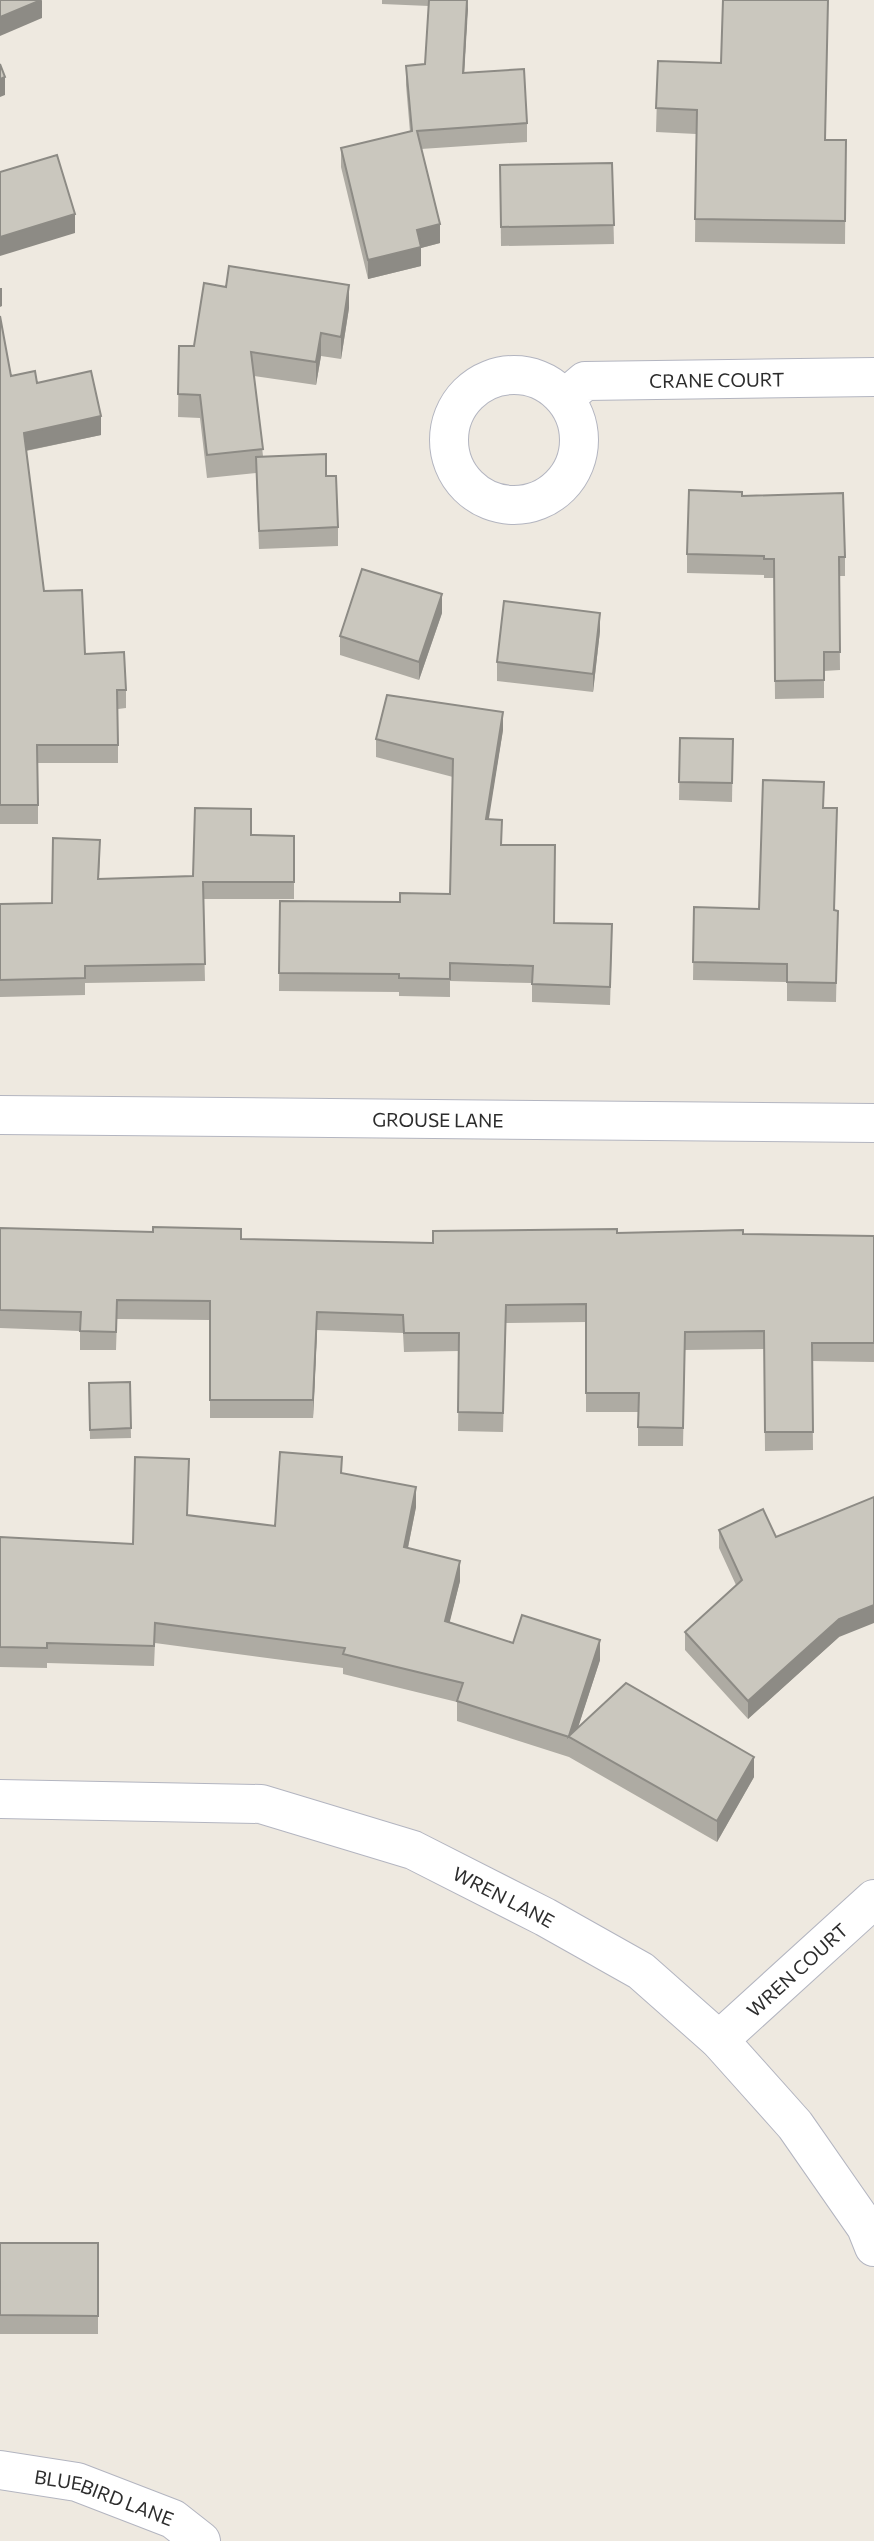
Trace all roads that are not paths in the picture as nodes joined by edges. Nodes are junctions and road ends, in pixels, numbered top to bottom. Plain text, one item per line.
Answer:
1 (874, 377) edge
2 (565, 398) dead end
3 (0, 1115) edge
4 (874, 1123) edge
5 (0, 1799) edge
6 (874, 1899) edge
7 (719, 2040) junction
8 (874, 2247) edge
9 (0, 2470) edge
10 (201, 2541) edge

1 - 2 street, CRANE COURT
3 - 4 street, GROUSE LANE
5 - 7 street, WREN LANE
6 - 7 street, WREN COURT
7 - 8 street, WREN LANE
9 - 10 street, BLUEBIRD LANE

